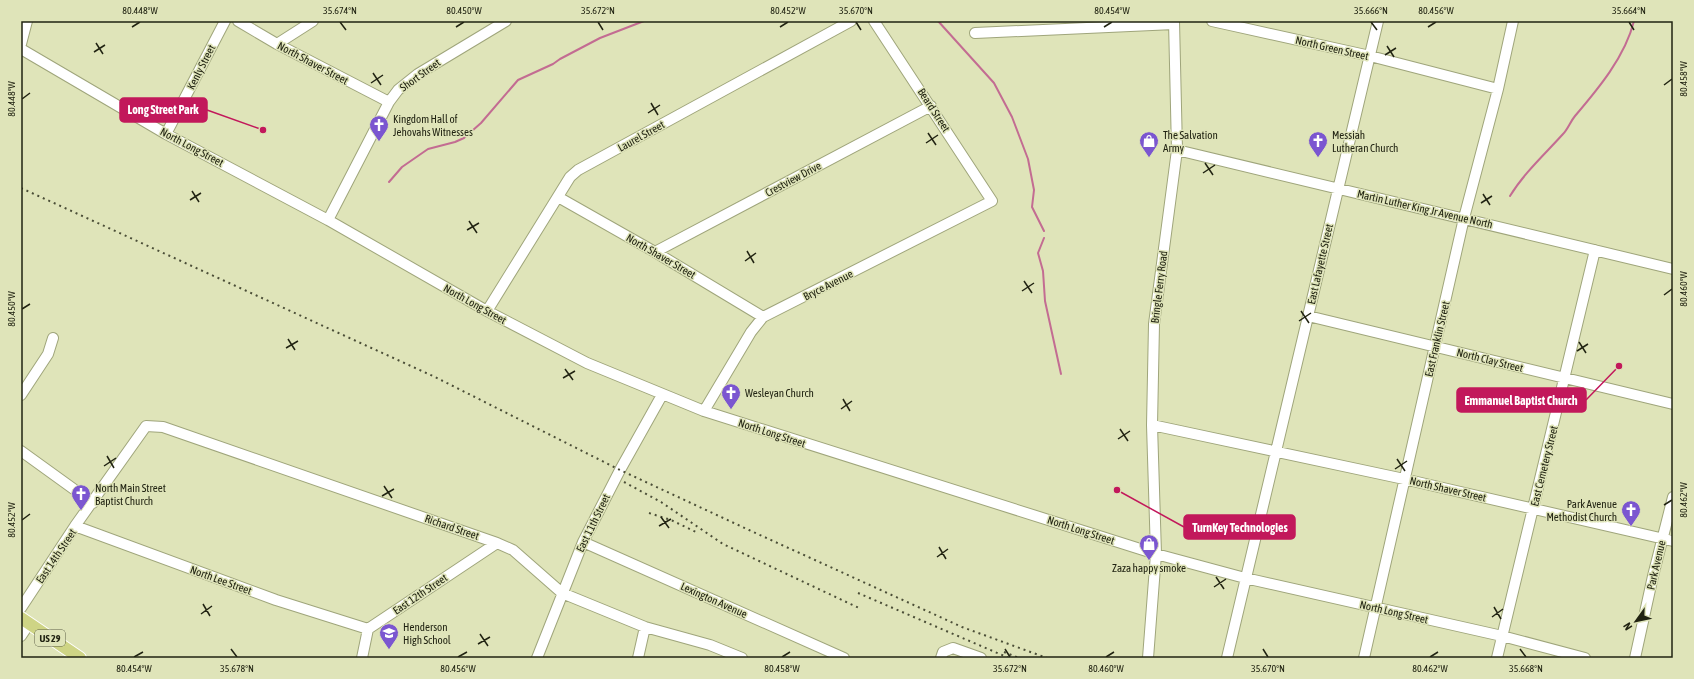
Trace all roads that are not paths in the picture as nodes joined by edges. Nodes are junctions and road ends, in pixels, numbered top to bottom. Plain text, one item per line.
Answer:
1 (27, 21) edge
2 (224, 21) edge
3 (238, 21) edge
4 (313, 21) edge
5 (506, 21) edge
6 (851, 21) edge
7 (874, 21) edge
8 (1212, 21) edge
9 (1378, 21) edge
10 (1513, 21) edge
11 (1174, 22) edge
12 (1067, 25) edge
13 (1256, 26) edge
14 (975, 33) dead end
15 (21, 44) edge
16 (277, 44) junction
17 (21, 49) edge
18 (1370, 56) junction
19 (1498, 89) junction
20 (389, 102) junction
21 (931, 106) junction
22 (166, 134) junction
23 (1177, 150) junction
24 (1338, 189) junction
25 (558, 197) junction
26 (992, 201) joint
27 (1464, 218) junction
28 (328, 220) junction
29 (1595, 250) junction
30 (655, 252) junction
31 (1673, 268) edge
32 (487, 311) junction
33 (1308, 316) junction
34 (764, 318) junction
35 (53, 338) dead end
36 (1435, 346) junction
37 (1565, 378) junction
38 (21, 395) edge
39 (662, 395) junction
40 (1673, 404) edge
41 (704, 411) junction
42 (1152, 425) junction
43 (146, 426) joint
44 (21, 451) edge
45 (1276, 452) junction
46 (1404, 480) junction
47 (1673, 497) edge
48 (93, 503) junction
49 (1533, 508) junction
50 (75, 526) junction
51 (1662, 538) junction
52 (1673, 541) edge
53 (583, 542) junction
54 (497, 543) junction
55 (1156, 554) junction
56 (1245, 578) junction
57 (562, 592) junction
58 (1375, 607) junction
59 (21, 608) edge
60 (25, 621) edge
61 (645, 627) junction
62 (368, 629) junction
63 (21, 636) edge
64 (1502, 636) junction
65 (80, 658) edge
66 (362, 658) edge
67 (537, 658) edge
68 (638, 658) edge
69 (742, 658) edge
70 (844, 658) edge
71 (941, 658) edge
72 (981, 658) edge
73 (1148, 658) edge
74 (1228, 658) edge
75 (1364, 658) edge
76 (1497, 658) edge
77 (1585, 658) edge
78 (1636, 658) edge

1 - 15 street
2 - 22 street, Kenly Street
3 - 16 street, North Shaver Street
4 - 16 street
5 - 20 street, Short Street
6 - 25 street, Laurel Street
7 - 21 street, Beard Street
8 - 13 street, North Green Street
9 - 18 street, East Lafayette Street
10 - 19 street, East Franklin Street
11 - 12 street
11 - 23 street, Bringle Ferry Road
12 - 14 street
13 - 18 street, North Green Street
16 - 20 street, North Shaver Street
17 - 22 street, North Long Street
18 - 19 street, North Green Street
18 - 24 street, East Lafayette Street
19 - 27 street, East Franklin Street
20 - 28 street, Short Street
21 - 26 street, Beard Street
21 - 30 street, Crestview Drive
22 - 28 street, North Long Street
23 - 24 street, Martin Luther King Jr Avenue North
23 - 42 street, Bringle Ferry Road
24 - 27 street, Martin Luther King Jr Avenue North
24 - 33 street, East Lafayette Street
25 - 30 street, North Shaver Street
25 - 32 street, Laurel Street
26 - 34 street, Bryce Avenue
27 - 29 street, Martin Luther King Jr Avenue North
27 - 36 street, East Franklin Street
28 - 32 street, North Long Street
29 - 31 street, Martin Luther King Jr Avenue North
29 - 37 street, East Cemetery Street
30 - 34 street, North Shaver Street
32 - 39 street, North Long Street
33 - 36 street, North Clay Street
33 - 45 street, East Lafayette Street
34 - 41 street, Bryce Avenue
35 - 38 street
36 - 37 street, North Clay Street
36 - 46 street, East Franklin Street
37 - 40 street, North Clay Street
37 - 49 street, East Cemetery Street
39 - 41 street, North Long Street
39 - 53 street, East 11th Street
41 - 55 street, North Long Street
42 - 45 street, North Shaver Street
42 - 55 street, Bringle Ferry Road
43 - 48 street, East 14th Street
43 - 54 street, Richard Street
44 - 48 street
45 - 46 street, North Shaver Street
45 - 56 street, East Lafayette Street
46 - 49 street, North Shaver Street
46 - 58 street, East Franklin Street
47 - 51 street, Park Avenue
48 - 50 street, East 14th Street
49 - 51 street, North Shaver Street
49 - 64 street, East Cemetery Street
50 - 59 street, East 14th Street
50 - 62 street, North Lee Street
51 - 52 street, North Shaver Street
51 - 78 street, Park Avenue
53 - 57 street, East 11th Street
53 - 70 street, Lexington Avenue
54 - 57 street, Richard Street
54 - 62 street, East 12th Street
55 - 56 street, North Long Street
55 - 73 street, Bringle Ferry Road
56 - 58 street, North Long Street
56 - 74 street, East Lafayette Street
57 - 61 street, Richard Street
57 - 67 street, East 11th Street
58 - 64 street, North Long Street
58 - 75 street, East Franklin Street
60 - 63 street
60 - 65 main road, US 29
61 - 68 street
61 - 69 street, Richard Street
62 - 66 street
64 - 76 street, East Cemetery Street
64 - 77 street, North Long Street
71 - 72 street

